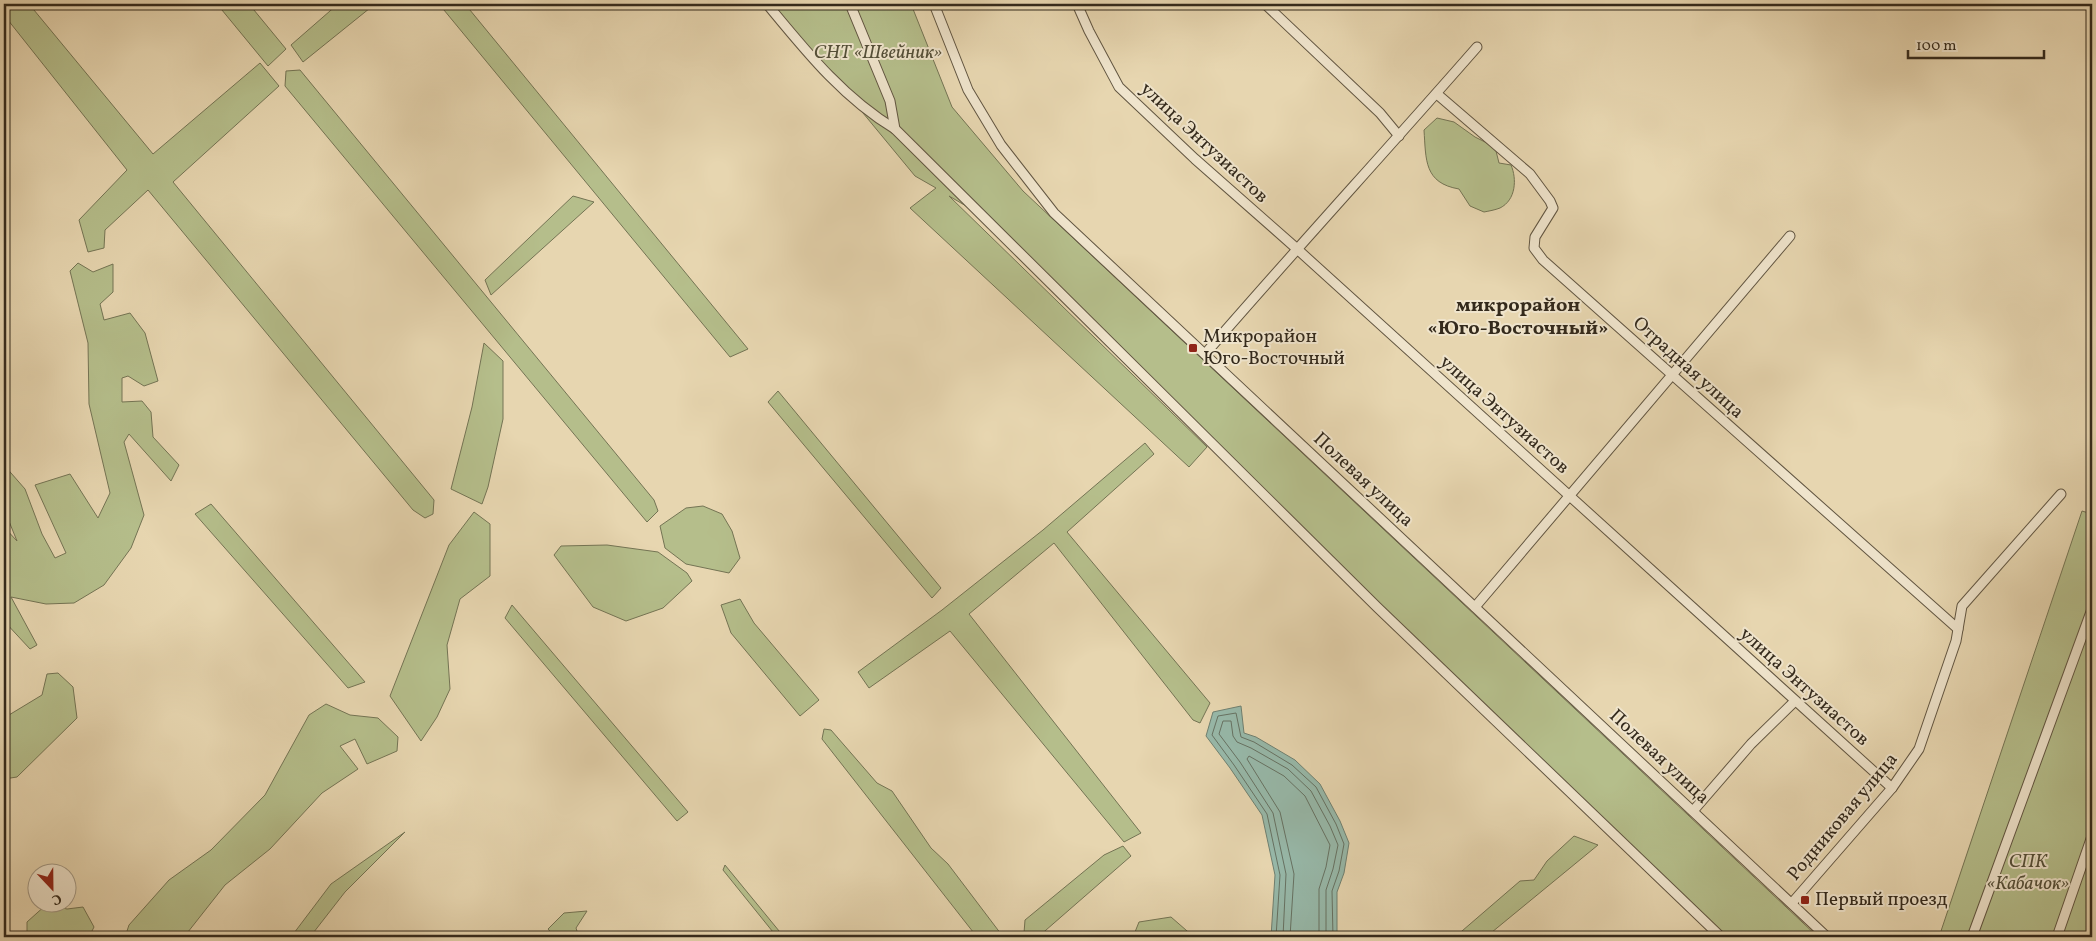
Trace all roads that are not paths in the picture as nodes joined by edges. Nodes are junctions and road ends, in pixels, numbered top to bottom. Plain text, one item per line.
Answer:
1 (767, 4) edge
2 (850, 4) edge
3 (934, 4) edge
4 (1077, 4) edge
5 (1265, 4) edge
6 (1477, 47) dead end
7 (1437, 94) junction
8 (895, 129) junction
9 (1399, 136) junction
10 (1790, 236) dead end
11 (1296, 248) junction
12 (1205, 354) junction
13 (1671, 375) junction
14 (2061, 494) dead end
15 (1569, 495) junction
16 (1475, 607) junction
17 (2092, 609) edge
18 (1958, 629) junction
19 (1795, 701) junction
20 (1892, 788) junction
21 (1693, 811) junction
22 (2092, 836) edge
23 (1792, 904) junction
24 (1721, 937) edge
25 (1827, 937) edge
26 (1972, 937) edge
27 (2057, 937) edge

1 - 8 street
2 - 8 street
3 - 12 street, Полевая улица
4 - 11 street, улица Энтузиастов
5 - 9 street
6 - 7 street
7 - 9 street
7 - 13 street, Отрадная улица
8 - 24 street
9 - 11 street
10 - 13 street
11 - 12 street
11 - 15 street, улица Энтузиастов
12 - 16 street, Полевая улица
13 - 15 street
13 - 18 street, Отрадная улица
14 - 18 street, Родниковая улица
15 - 16 street
15 - 19 street, улица Энтузиастов
16 - 21 street, Полевая улица
17 - 26 street
18 - 20 street, Родниковая улица
19 - 20 street, улица Энтузиастов
19 - 21 street
20 - 23 street, Родниковая улица
21 - 23 street, Полевая улица
22 - 27 street
23 - 25 street, Полевая улица

